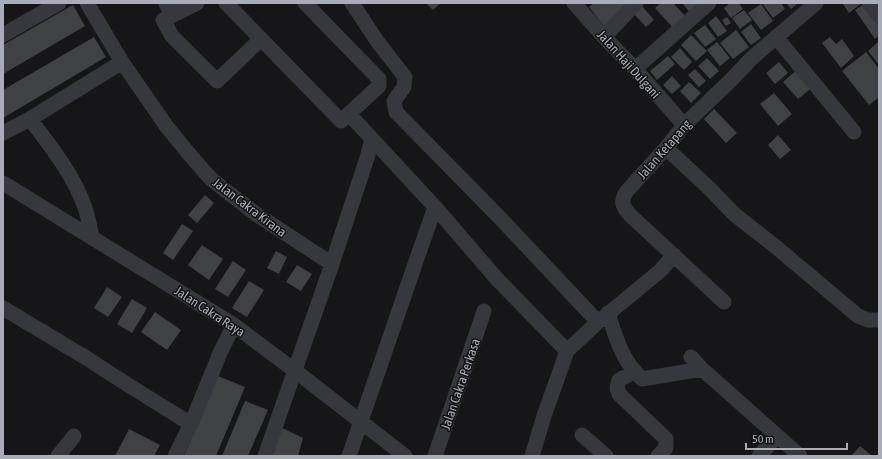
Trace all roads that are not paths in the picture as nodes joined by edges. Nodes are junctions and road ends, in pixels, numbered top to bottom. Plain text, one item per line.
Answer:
1 (59, 3) edge
2 (87, 3) edge
3 (166, 3) edge
4 (173, 3) edge
5 (197, 3) edge
6 (226, 3) edge
7 (305, 3) edge
8 (352, 3) edge
9 (574, 3) edge
10 (636, 3) edge
11 (709, 3) edge
12 (816, 3) edge
13 (869, 3) edge
14 (879, 16) edge
15 (3, 35) edge
16 (604, 37) junction
17 (776, 37) junction
18 (261, 39) junction
19 (122, 62) junction
20 (636, 70) junction
21 (349, 114) junction
22 (30, 119) junction
23 (684, 125) junction
24 (854, 132) dead end
25 (3, 133) edge
26 (372, 139) junction
27 (666, 148) junction
28 (3, 183) edge
29 (435, 207) junction
30 (92, 238) junction
31 (674, 255) junction
32 (332, 264) junction
33 (724, 302) dead end
34 (3, 308) edge
35 (484, 311) dead end
36 (603, 318) junction
37 (879, 320) edge
38 (234, 325) junction
39 (566, 351) junction
40 (691, 357) dead end
41 (702, 369) junction
42 (294, 370) junction
43 (634, 372) junction
44 (360, 422) junction
45 (191, 424) junction
46 (582, 435) dead end
47 (74, 436) dead end
48 (777, 436) junction
49 (58, 456) edge
50 (175, 456) edge
51 (265, 456) edge
52 (349, 456) edge
53 (405, 456) edge
54 (436, 456) edge
55 (532, 456) edge
56 (606, 456) edge
57 (658, 456) edge
58 (759, 456) edge
59 (800, 456) edge

1 - 15 street
2 - 19 street, Jalan Cakra Kirana
3 - 4 street
5 - 18 street
6 - 18 street
7 - 21 street
8 - 36 street
9 - 16 street, Jalan Haji Dulgani
10 - 16 street
11 - 20 street
12 - 17 street, Jalan Ketapang
13 - 14 street
16 - 20 street, Jalan Haji Dulgani
17 - 23 street, Jalan Ketapang
17 - 24 street
18 - 21 street
19 - 22 street
19 - 32 street, Jalan Cakra Kirana
20 - 23 street, Jalan Haji Dulgani
21 - 26 street
22 - 25 street
22 - 30 street
23 - 27 street, Jalan Ketapang
26 - 29 street
26 - 32 street
27 - 31 street, Jalan Ketapang
27 - 37 street
28 - 30 street, Jalan Cakra Raya
29 - 39 street
29 - 44 street
30 - 38 street, Jalan Cakra Raya
31 - 33 street, Jalan Ketapang
31 - 36 street
32 - 42 street
34 - 45 street
35 - 54 street, Jalan Cakra Perkasa
36 - 39 street
36 - 43 street
38 - 42 street, Jalan Cakra Raya
38 - 45 street
39 - 55 street
40 - 41 street
41 - 43 street
41 - 48 street
42 - 44 street, Jalan Cakra Raya
42 - 51 street
43 - 57 street
44 - 52 street
44 - 53 street, Jalan Cakra Raya
45 - 50 street
46 - 56 street
47 - 49 street
48 - 58 street
48 - 59 street

